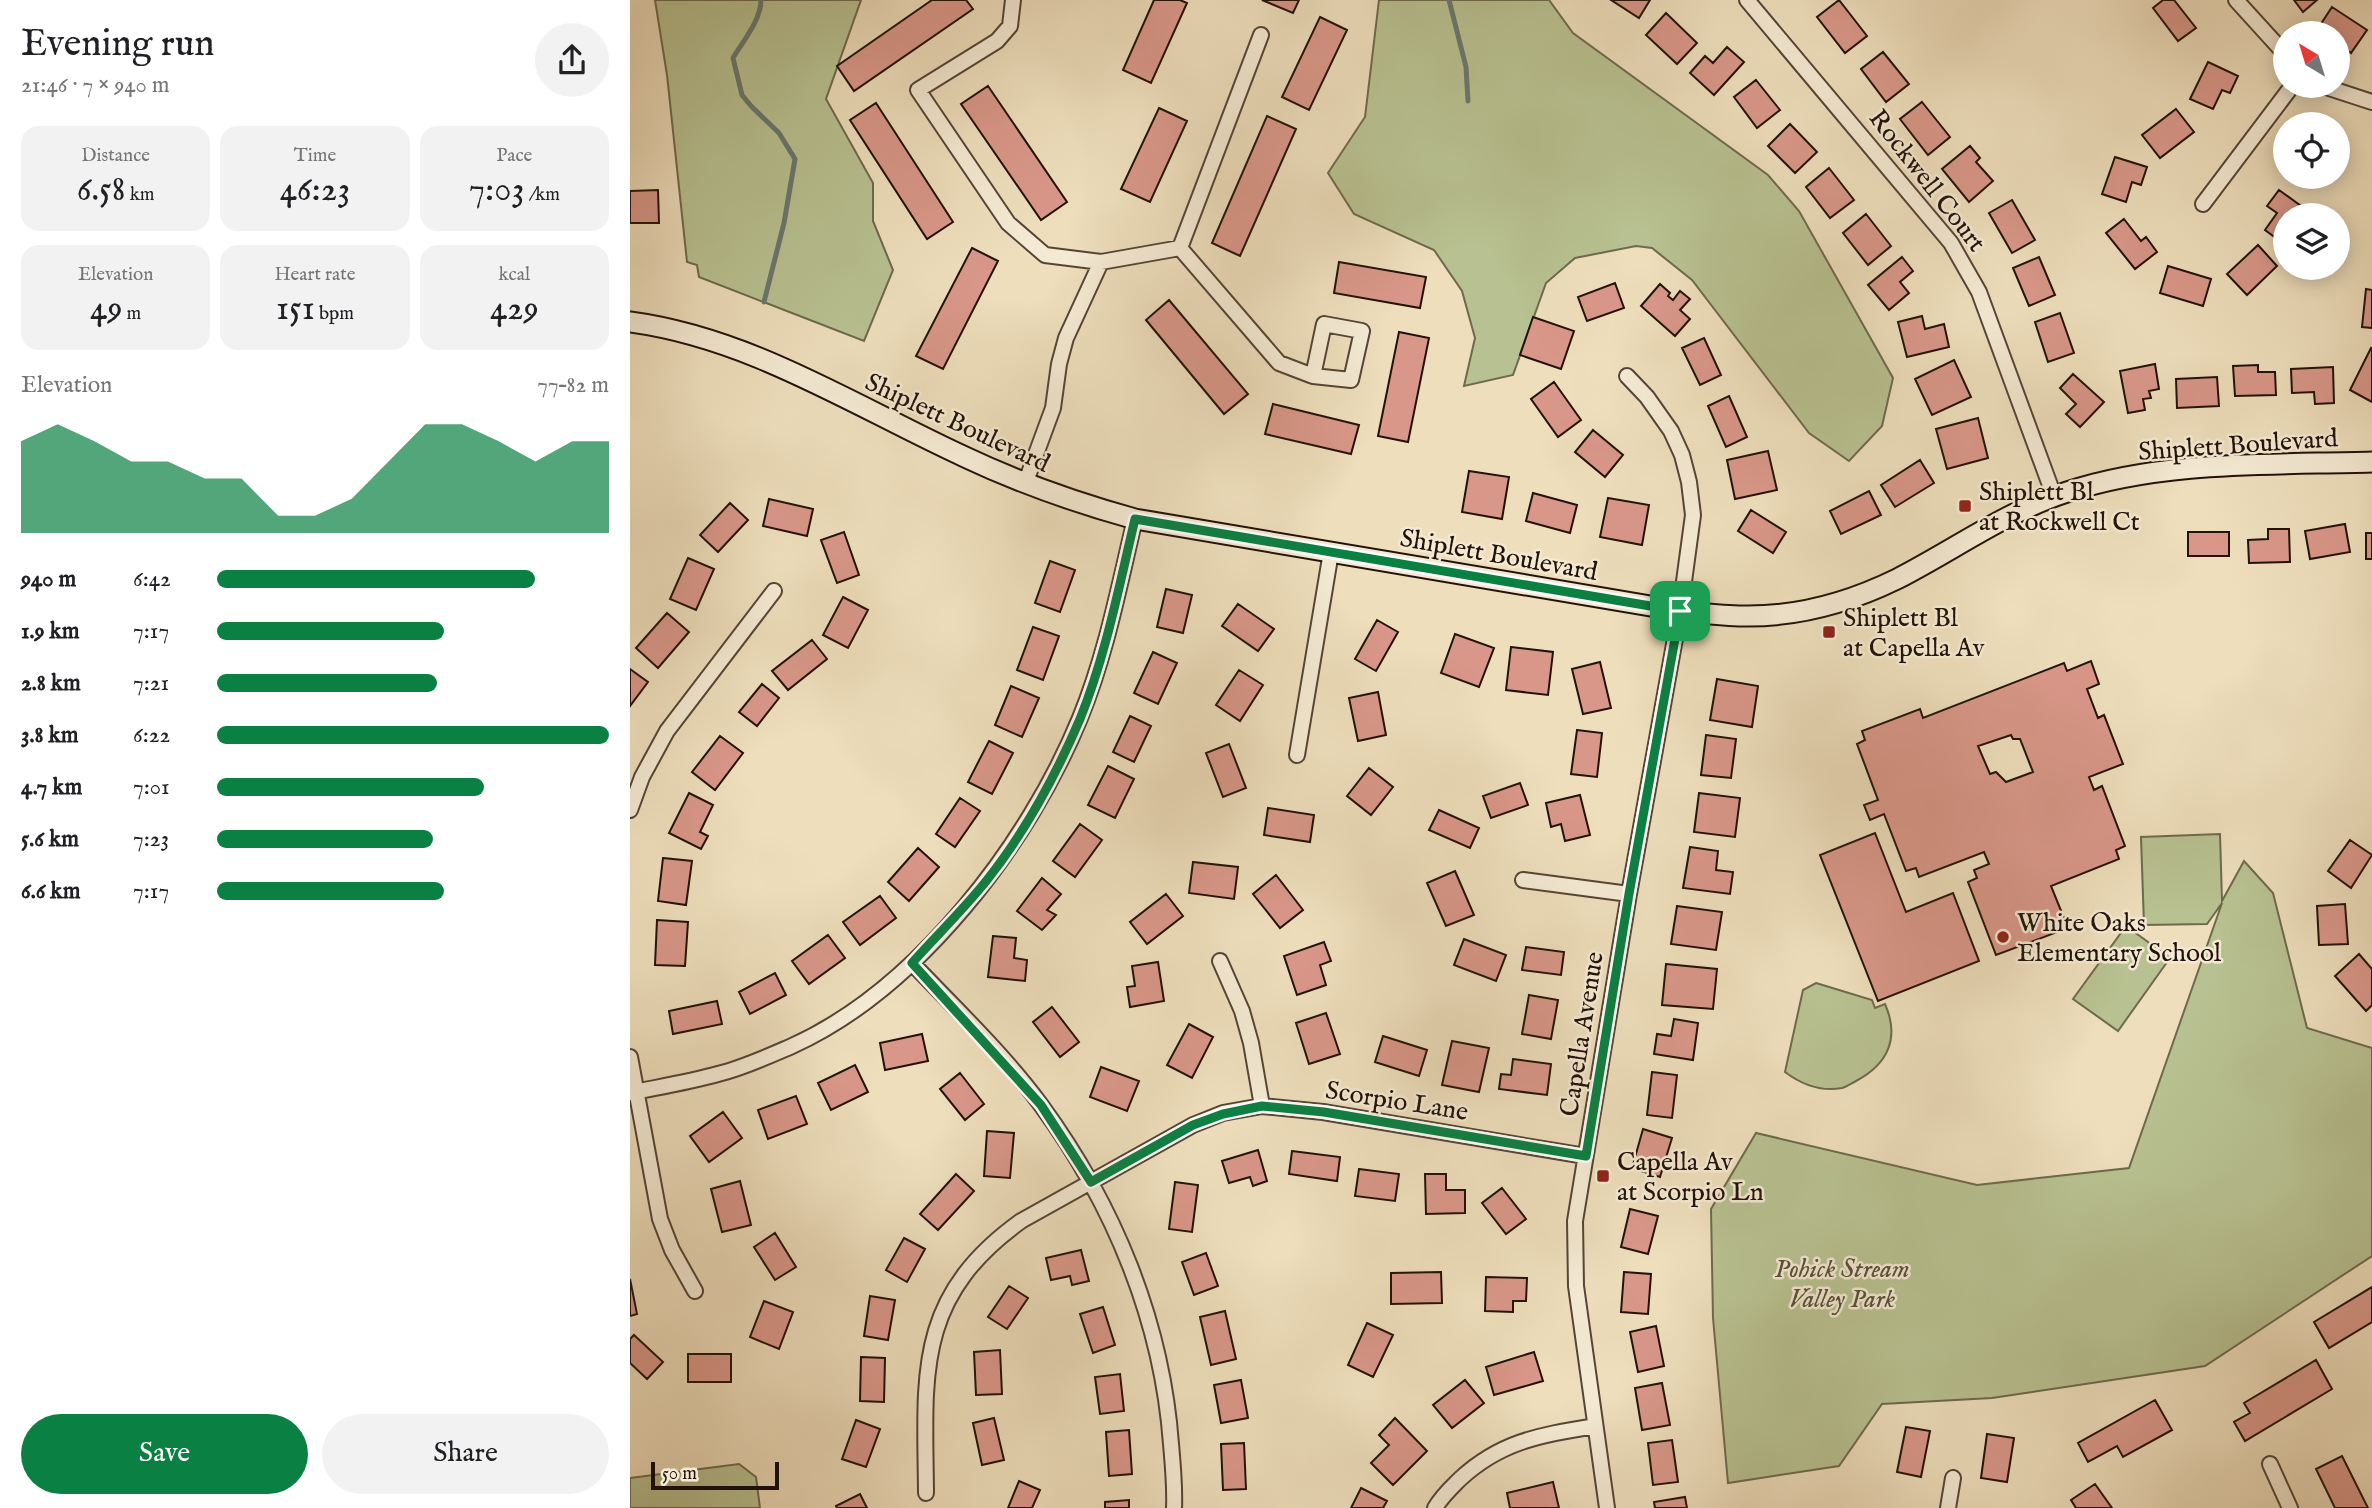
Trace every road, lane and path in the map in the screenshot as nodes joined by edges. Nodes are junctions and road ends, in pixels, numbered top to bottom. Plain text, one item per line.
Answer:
1 (1013, 0) edge
2 (1747, 0) edge
3 (2236, 0) edge
4 (1261, 35) dead end
5 (2273, 41) edge
6 (2350, 95) edge
7 (2283, 98) edge
8 (2372, 102) edge
9 (2203, 204) dead end
10 (1180, 248) junction
11 (1101, 262) junction
12 (630, 321) edge
13 (1313, 376) junction
14 (1627, 376) dead end
15 (2372, 462) edge
16 (1025, 484) junction
17 (2054, 496) junction
18 (1135, 519) junction
19 (1331, 552) junction
20 (774, 591) dead end
21 (1680, 611) junction
22 (1297, 755) dead end
23 (630, 810) edge
24 (1523, 880) dead end
25 (1629, 894) junction
26 (1220, 961) dead end
27 (912, 963) junction
28 (630, 1057) edge
29 (633, 1092) edge
30 (1262, 1106) junction
31 (1586, 1156) junction
32 (1091, 1182) junction
33 (695, 1291) dead end
34 (1595, 1426) junction
35 (2270, 1464) dead end
36 (1954, 1478) dead end
37 (926, 1493) dead end
38 (1174, 1508) edge
39 (1435, 1508) edge
40 (1607, 1508) edge
41 (1948, 1508) edge
42 (2290, 1508) edge

1 - 11 street
2 - 17 street, Rockwell Court
3 - 5 street
4 - 10 street
6 - 8 street
7 - 9 street
10 - 11 street
10 - 13 street
11 - 16 street
12 - 16 street, Shiplett Boulevard
13 - 13 street
14 - 21 street, Capella Avenue
15 - 17 street, Shiplett Boulevard
16 - 18 street, Shiplett Boulevard
17 - 21 street, Shiplett Boulevard
18 - 19 street, Shiplett Boulevard
18 - 27 street
19 - 21 street, Shiplett Boulevard
19 - 22 street
20 - 23 street
21 - 25 street, Capella Avenue
24 - 25 street
25 - 31 street, Capella Avenue
26 - 30 street
27 - 29 street
27 - 32 street
28 - 29 street
29 - 33 street
30 - 31 street, Scorpio Lane
30 - 32 street, Scorpio Lane
31 - 34 street, Capella Avenue
32 - 37 street, Scorpio Lane
32 - 38 street
34 - 39 street
34 - 40 street, Capella Avenue
35 - 42 street
36 - 41 street

